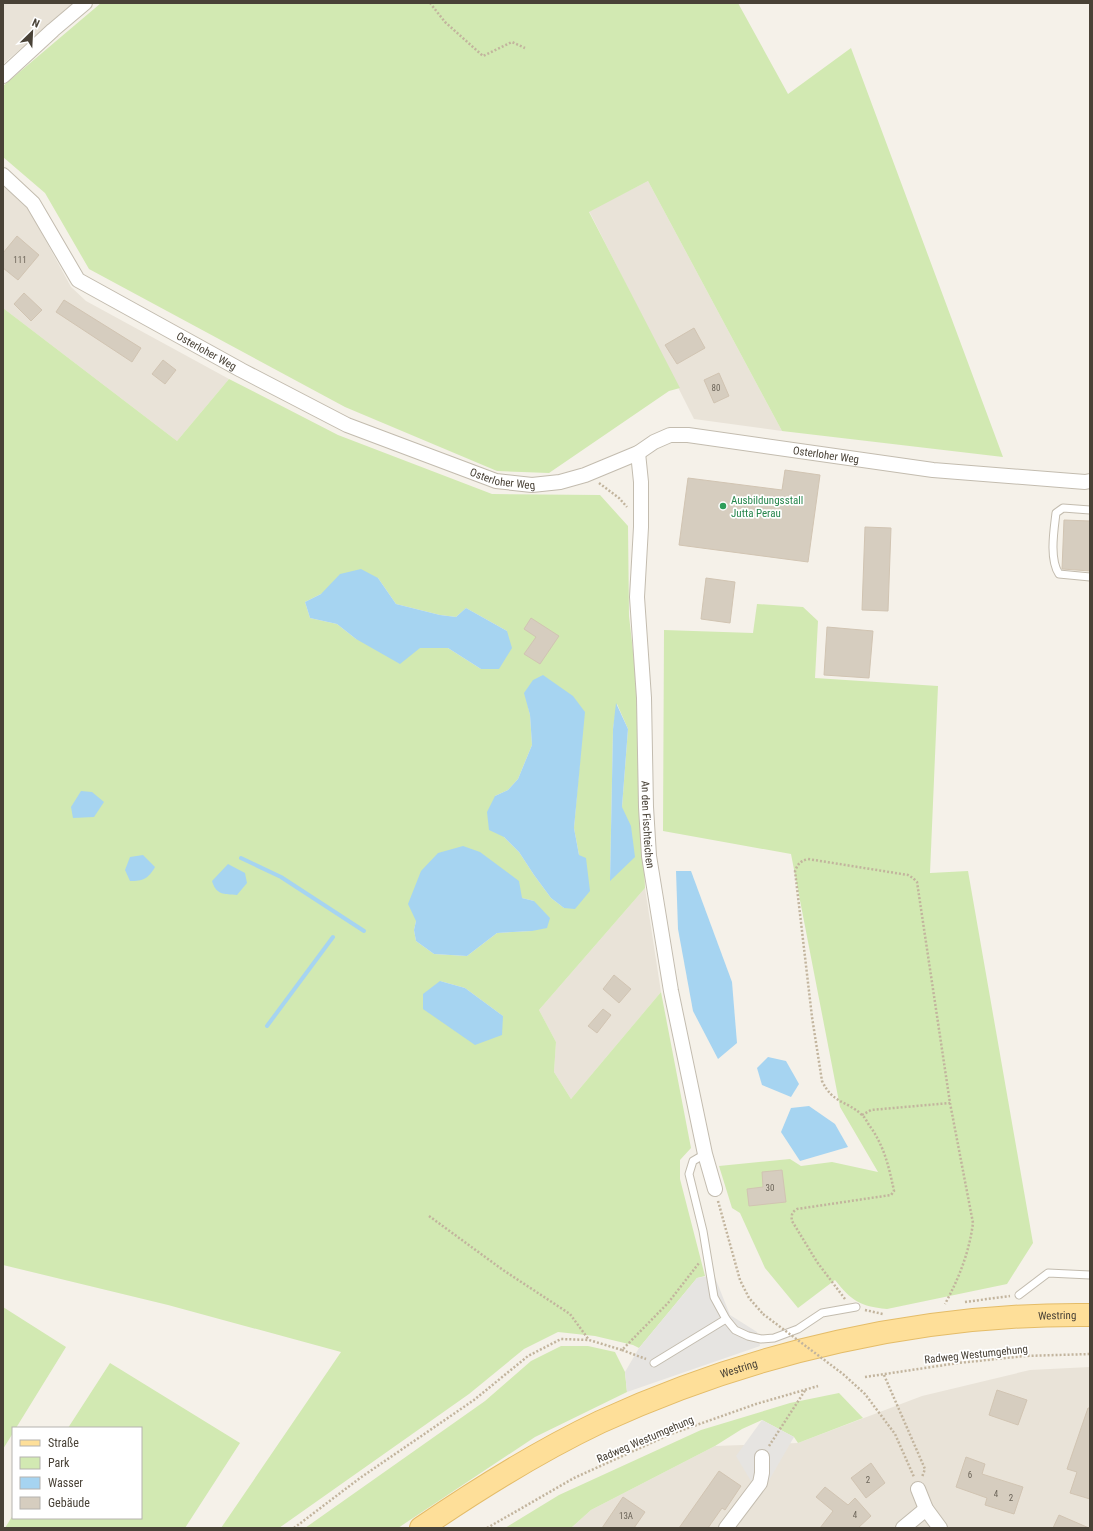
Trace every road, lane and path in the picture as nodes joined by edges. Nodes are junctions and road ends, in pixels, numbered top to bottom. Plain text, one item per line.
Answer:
1 (85, 3) edge
2 (430, 3) edge
3 (526, 48) dead end
4 (3, 76) edge
5 (3, 175) edge
6 (638, 453) junction
7 (585, 475) junction
8 (1090, 481) edge
9 (1090, 510) edge
10 (642, 527) junction
11 (1090, 576) edge
12 (950, 1103) junction
13 (862, 1115) junction
14 (704, 1154) junction
15 (715, 1189) joint
16 (429, 1216) dead end
17 (706, 1251) junction
18 (1090, 1275) edge
19 (1018, 1295) joint
20 (960, 1302) dead end
21 (953, 1303) dead end
22 (945, 1304) junction
23 (938, 1305) dead end
24 (856, 1307) junction
25 (885, 1314) dead end
26 (1090, 1315) edge
27 (726, 1319) junction
28 (589, 1340) junction
29 (622, 1350) junction
30 (1090, 1354) edge
31 (654, 1362) joint
32 (884, 1375) junction
33 (865, 1377) dead end
34 (818, 1386) dead end
35 (806, 1389) junction
36 (762, 1457) joint
37 (918, 1489) junction
38 (926, 1509) junction
39 (294, 1528) edge
40 (421, 1528) edge
41 (487, 1528) edge
42 (726, 1528) edge
43 (903, 1528) edge
44 (940, 1528) edge

1 - 4 street
2 - 3 path
5 - 7 street, Osterloher Weg
6 - 7 street, Osterloher Weg
6 - 8 street, Osterloher Weg
6 - 10 street, An den Fischteichen
7 - 10 path
9 - 11 lane
10 - 14 street, An den Fischteichen
12 - 13 path
12 - 13 path
12 - 22 path
13 - 24 path
14 - 15 street, An den Fischteichen
14 - 17 lane
15 - 37 path, bridge
16 - 28 path
17 - 27 lane
17 - 29 path
18 - 19 lane
19 - 20 path
21 - 22 path
22 - 23 path
24 - 25 path
24 - 27 lane
26 - 40 main road, Westring
27 - 31 lane
28 - 29 path
28 - 39 path
29 - 31 path
30 - 32 path, Radweg Westumgehung
32 - 33 path, Radweg Westumgehung
32 - 37 path
34 - 35 path, Radweg Westumgehung
35 - 36 path
35 - 41 path, Radweg Westumgehung
36 - 42 street
37 - 38 street
38 - 43 street
38 - 44 street

